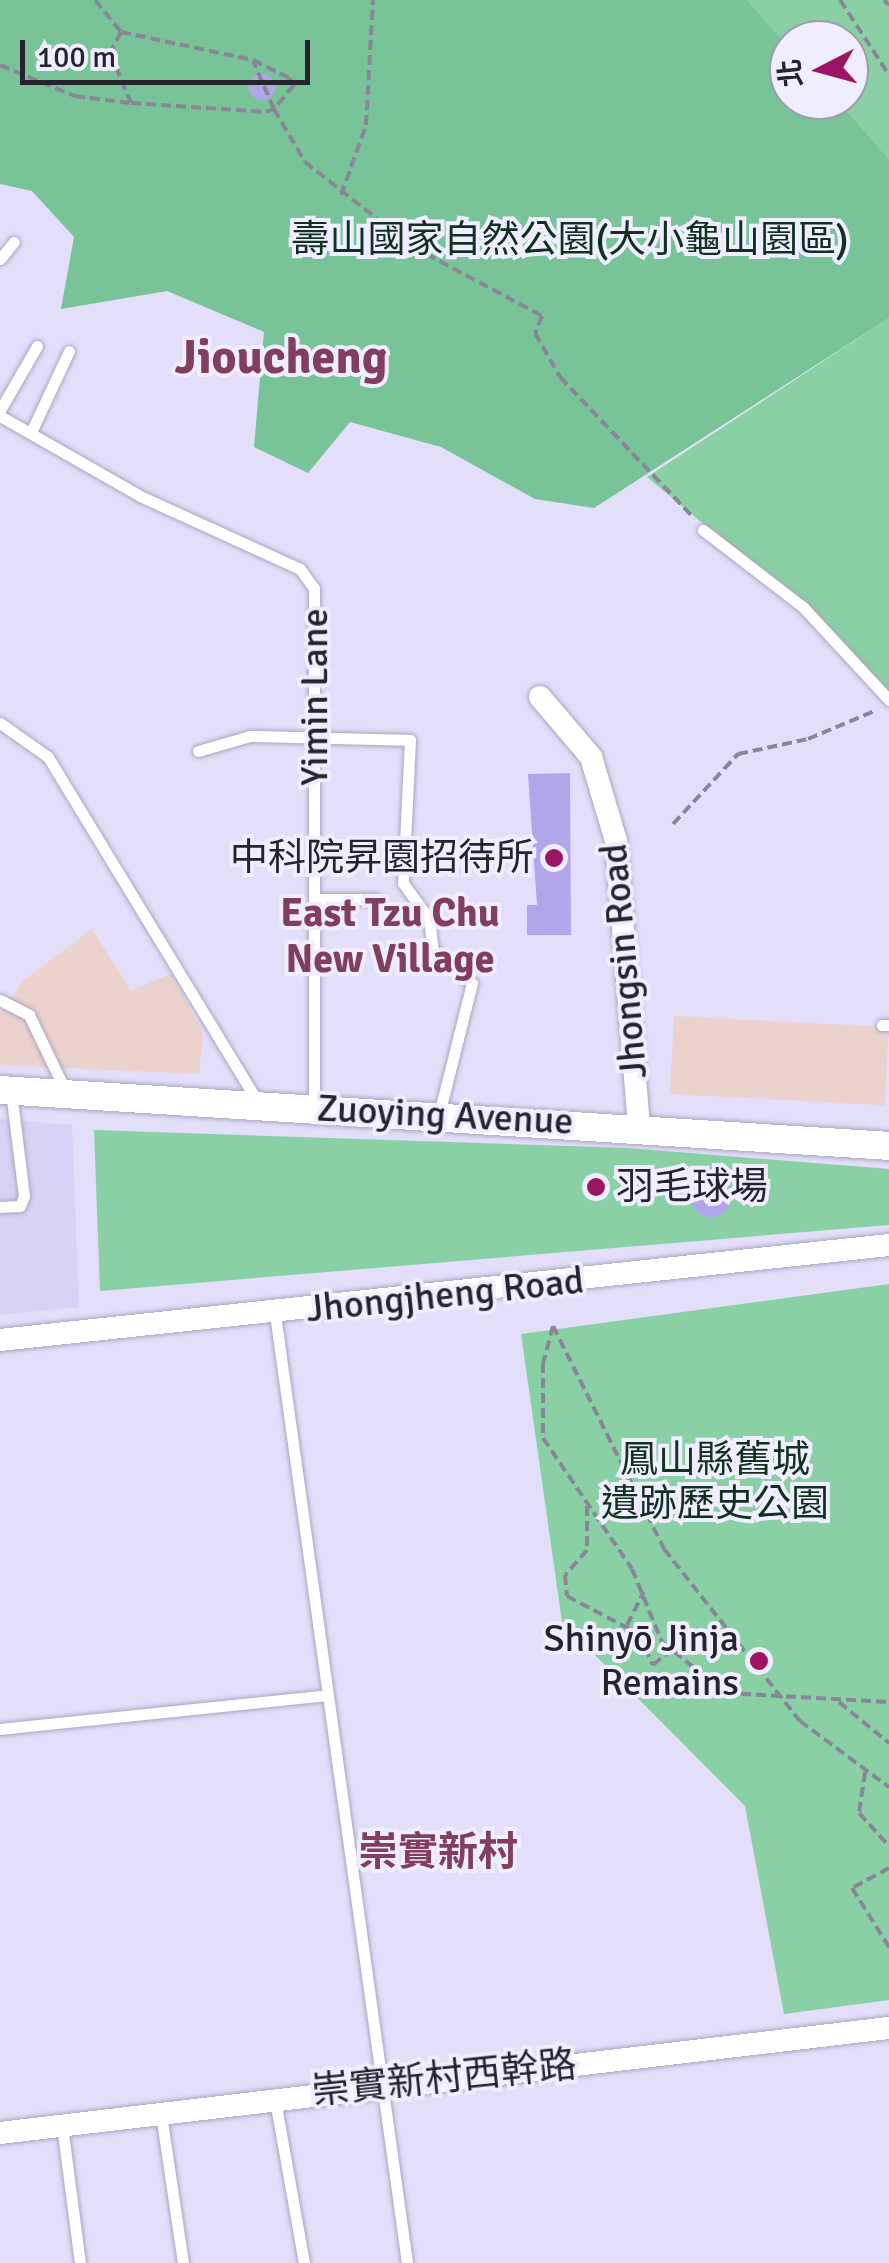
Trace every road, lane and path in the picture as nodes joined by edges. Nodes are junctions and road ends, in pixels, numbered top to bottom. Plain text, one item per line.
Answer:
1 (95, 0) edge
2 (373, 0) edge
3 (840, 0) edge
4 (121, 32) junction
5 (253, 60) junction
6 (0, 65) edge
7 (889, 74) edge
8 (132, 104) junction
9 (274, 108) junction
10 (341, 196) junction
11 (14, 242) dead end
12 (0, 258) edge
13 (37, 346) dead end
14 (68, 352) dead end
15 (0, 413) edge
16 (32, 430) junction
17 (703, 530) joint
18 (540, 698) dead end
19 (889, 700) edge
20 (889, 718) edge
21 (0, 723) edge
22 (315, 736) junction
23 (198, 751) dead end
24 (673, 824) dead end
25 (316, 899) junction
26 (376, 899) dead end
27 (0, 1000) edge
28 (6, 1091) edge
29 (68, 1096) junction
30 (314, 1106) junction
31 (261, 1107) junction
32 (439, 1114) junction
33 (639, 1126) junction
34 (889, 1146) edge
35 (0, 1207) edge
36 (889, 1245) edge
37 (275, 1314) junction
38 (0, 1340) edge
39 (588, 1506) junction
40 (644, 1592) junction
41 (627, 1625) junction
42 (670, 1651) junction
43 (322, 1696) junction
44 (788, 1696) junction
45 (837, 1699) junction
46 (889, 1702) edge
47 (0, 1729) edge
48 (889, 1744) edge
49 (864, 1772) junction
50 (889, 1787) edge
51 (889, 1846) edge
52 (889, 1868) edge
53 (889, 1947) edge
54 (889, 2028) edge
55 (378, 2084) junction
56 (274, 2096) junction
57 (161, 2111) junction
58 (62, 2124) junction
59 (0, 2133) edge
60 (80, 2263) edge
61 (182, 2263) edge
62 (304, 2263) edge
63 (407, 2263) edge

1 - 4 path
2 - 10 path
3 - 7 path
4 - 5 path
4 - 8 path
5 - 9 path
5 - 9 path
6 - 8 path
8 - 9 path
9 - 10 path
10 - 17 path
11 - 12 lane
13 - 15 lane
14 - 16 lane
15 - 16 lane, Yimin Lane
16 - 22 lane, Yimin Lane
17 - 19 lane
18 - 33 street, Jhongsin Road
20 - 24 path
21 - 31 lane
22 - 23 lane
22 - 25 lane, Yimin Lane
22 - 32 lane
25 - 26 lane
25 - 30 lane, Yimin Lane
27 - 29 lane
28 - 29 street, Zuoying Avenue
28 - 35 lane
29 - 31 street, Zuoying Avenue
30 - 31 street, Zuoying Avenue
30 - 32 street, Zuoying Avenue
32 - 33 street, Zuoying Avenue
33 - 34 street, Zuoying Avenue
36 - 37 street, Jhongjheng Road
37 - 38 street, Jhongjheng Road
37 - 43 lane
39 - 40 path
39 - 41 path
39 - 44 path
40 - 41 path
40 - 42 path
41 - 42 path
42 - 44 path
43 - 47 lane
43 - 55 lane
44 - 45 path
44 - 49 path
45 - 46 path
45 - 48 path
49 - 50 path
49 - 51 path
52 - 53 path
54 - 55 street, 崇實新村西幹路
55 - 56 street, 崇實新村西幹路
55 - 63 lane
56 - 57 street, 崇實新村西幹路
56 - 62 lane
57 - 58 street, 崇實新村西幹路
57 - 61 lane
58 - 59 street, 崇實新村西幹路
58 - 60 lane

